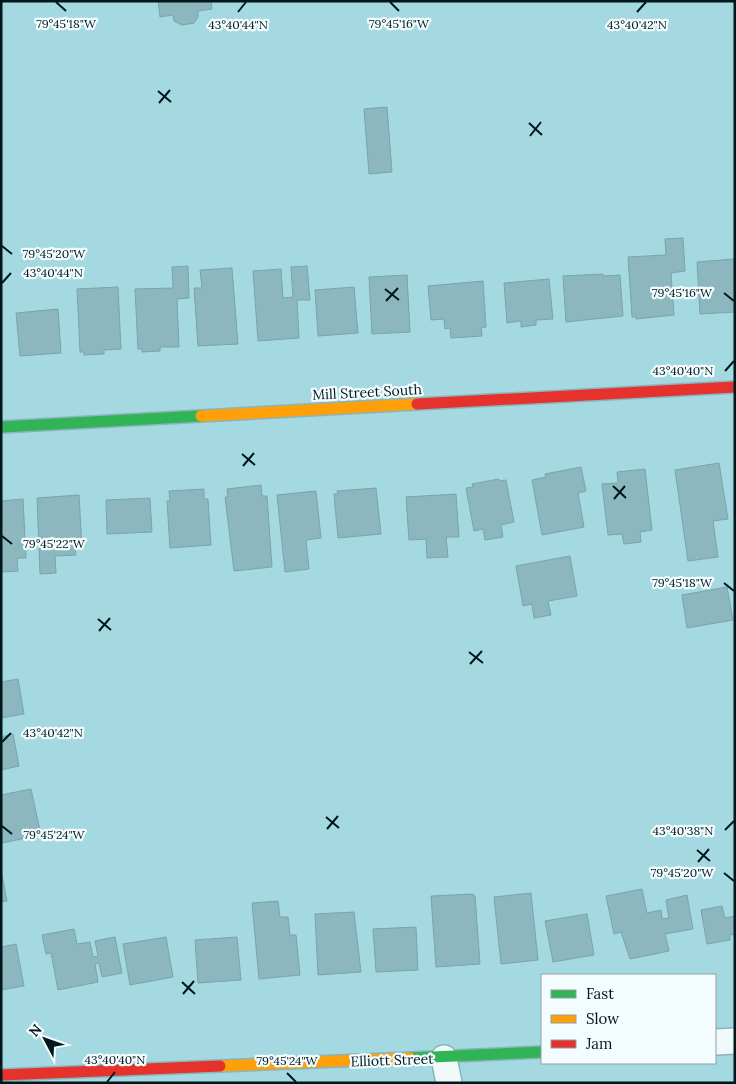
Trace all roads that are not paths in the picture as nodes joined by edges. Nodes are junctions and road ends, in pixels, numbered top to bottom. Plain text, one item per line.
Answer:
1 (735, 387) edge
2 (1, 427) edge
3 (735, 1041) edge
4 (716, 1042) edge
5 (541, 1052) edge
6 (444, 1058) junction
7 (1, 1075) edge
8 (449, 1083) edge

1 - 2 street, Mill Street South
3 - 4 street
5 - 6 street, Elliott Street
6 - 7 street, Elliott Street
6 - 8 street

